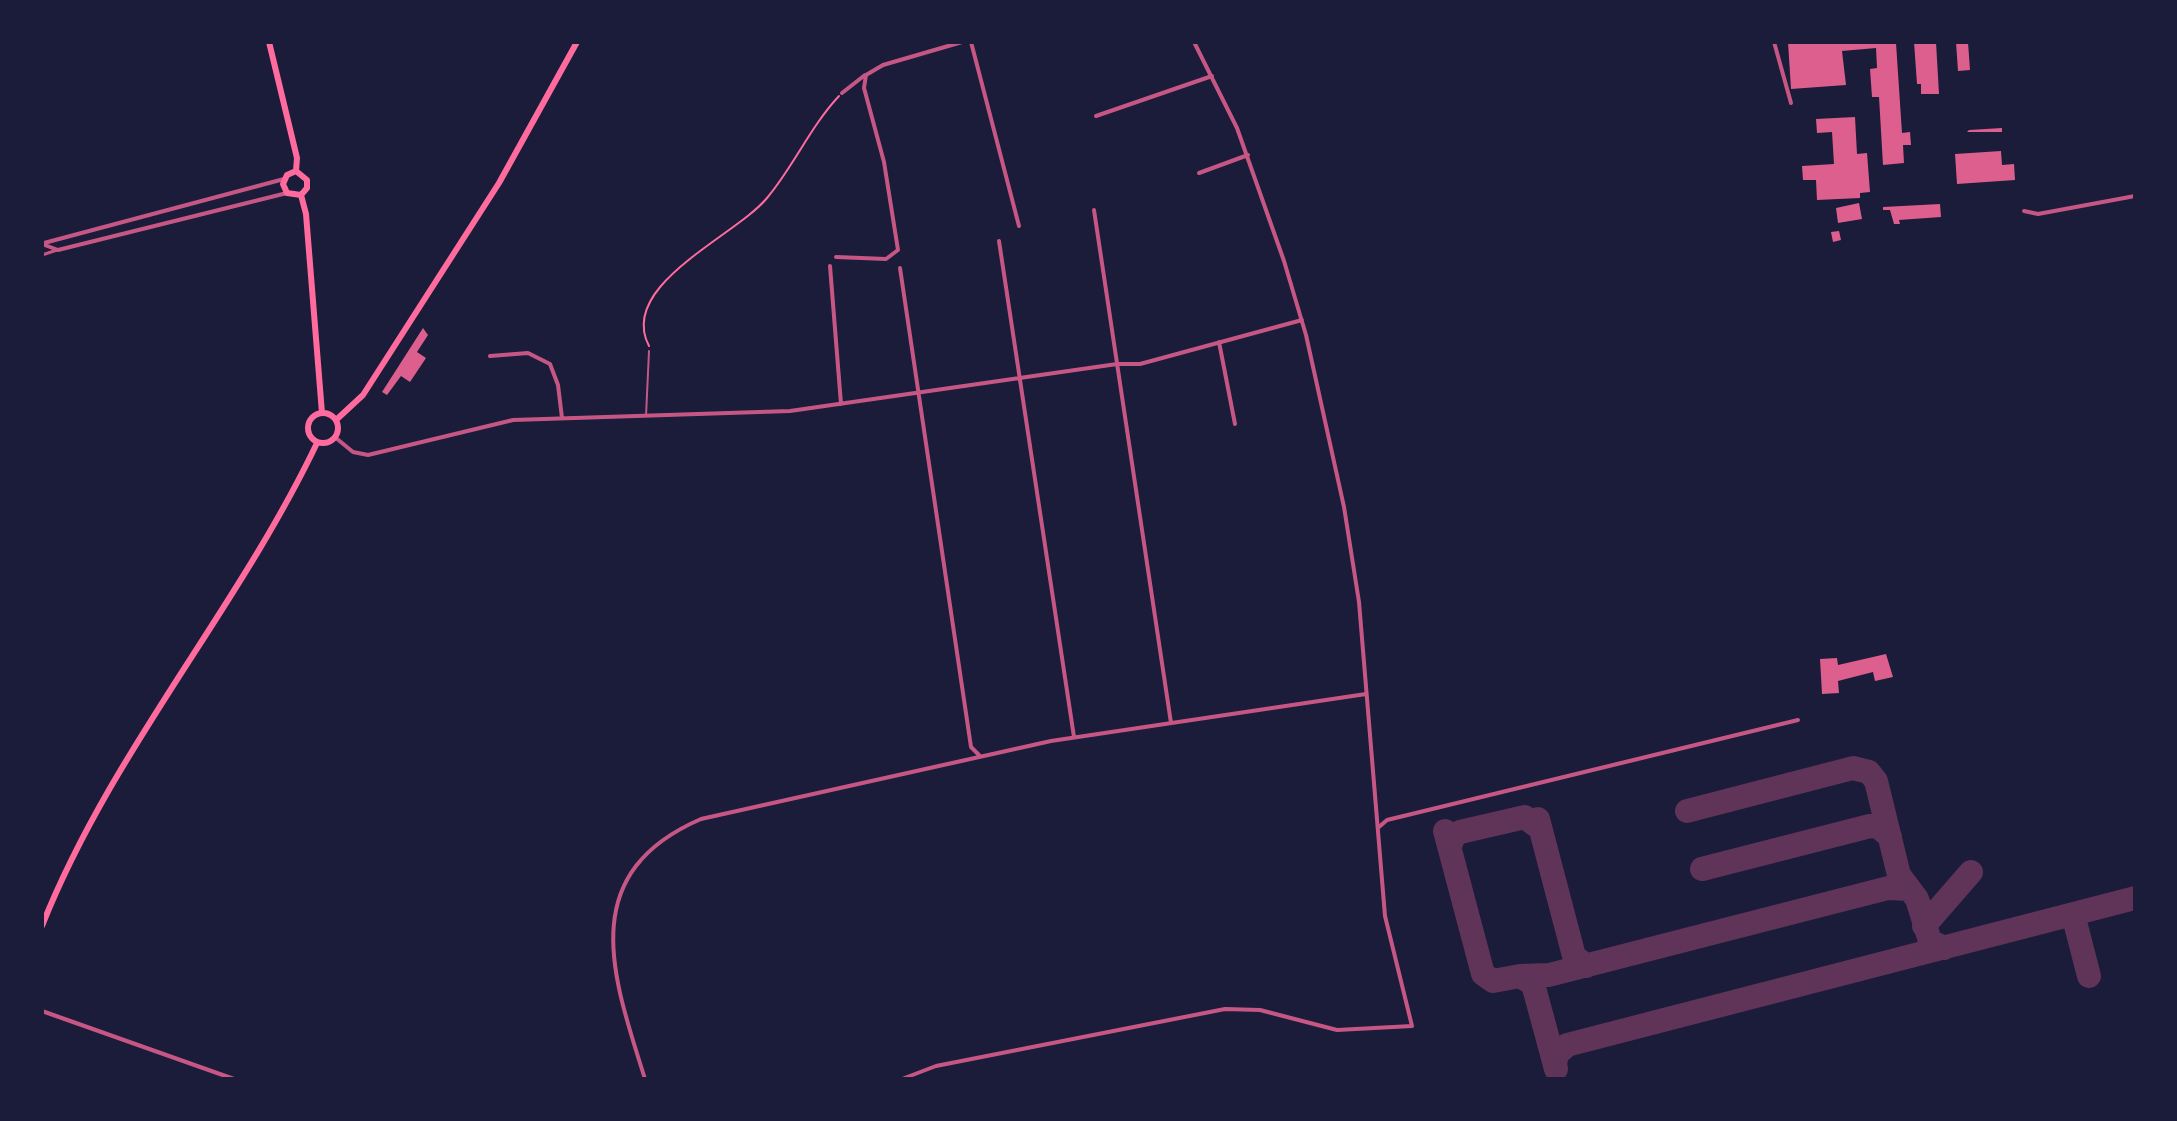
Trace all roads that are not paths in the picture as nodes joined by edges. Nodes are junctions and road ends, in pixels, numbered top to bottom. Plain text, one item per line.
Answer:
1 (269, 42) edge
2 (577, 42) edge
3 (962, 42) edge
4 (971, 42) edge
5 (1194, 42) edge
6 (1774, 42) edge
7 (866, 75) junction
8 (1212, 76) junction
9 (842, 93) road end
10 (1791, 103) dead end
11 (1096, 116) dead end
12 (1248, 155) junction
13 (296, 171) junction
14 (1199, 173) dead end
15 (284, 179) junction
16 (287, 193) junction
17 (301, 195) junction
18 (2135, 196) edge
19 (1094, 210) dead end
20 (2024, 211) dead end
21 (1019, 226) dead end
22 (999, 241) dead end
23 (42, 244) edge
24 (58, 250) junction
25 (42, 255) edge
26 (836, 257) dead end
27 (830, 266) dead end
28 (900, 268) dead end
29 (1302, 320) junction
30 (1219, 342) junction
31 (649, 351) road end
32 (490, 356) dead end
33 (1117, 364) junction
34 (1019, 378) junction
35 (917, 393) junction
36 (841, 404) junction
37 (322, 413) junction
38 (646, 417) junction
39 (562, 418) junction
40 (336, 420) junction
41 (1235, 424) dead end
42 (336, 438) junction
43 (317, 443) junction
44 (1367, 694) junction
45 (1798, 720) dead end
46 (1171, 723) junction
47 (1074, 737) junction
48 (979, 755) junction
49 (1379, 827) junction
50 (42, 926) edge
51 (42, 1011) edge
52 (234, 1079) edge
53 (645, 1079) edge
54 (902, 1079) edge

1 - 13 main road
2 - 40 main road
3 - 7 street
4 - 21 street
5 - 8 street
6 - 10 street
7 - 9 street
7 - 26 street
8 - 11 street
8 - 12 street
12 - 14 street
12 - 29 street
13 - 15 main road
13 - 17 main road
15 - 16 main road
15 - 23 street
16 - 17 main road
16 - 24 street
17 - 37 main road
18 - 20 street
19 - 33 street
22 - 34 street
23 - 24 street
24 - 25 street
27 - 36 street
28 - 35 street
29 - 30 street
29 - 44 street
30 - 33 street
30 - 41 street
31 - 38 lane
32 - 39 street
33 - 34 street
33 - 46 street
34 - 35 street
34 - 47 street
35 - 36 street
35 - 48 street
36 - 38 street
37 - 40 main road
37 - 43 main road
38 - 39 street
39 - 42 street
40 - 42 main road
42 - 43 main road
43 - 50 main road
44 - 46 street
44 - 49 street
45 - 49 street
46 - 47 street
47 - 48 street
48 - 53 street
49 - 54 street
51 - 52 street

